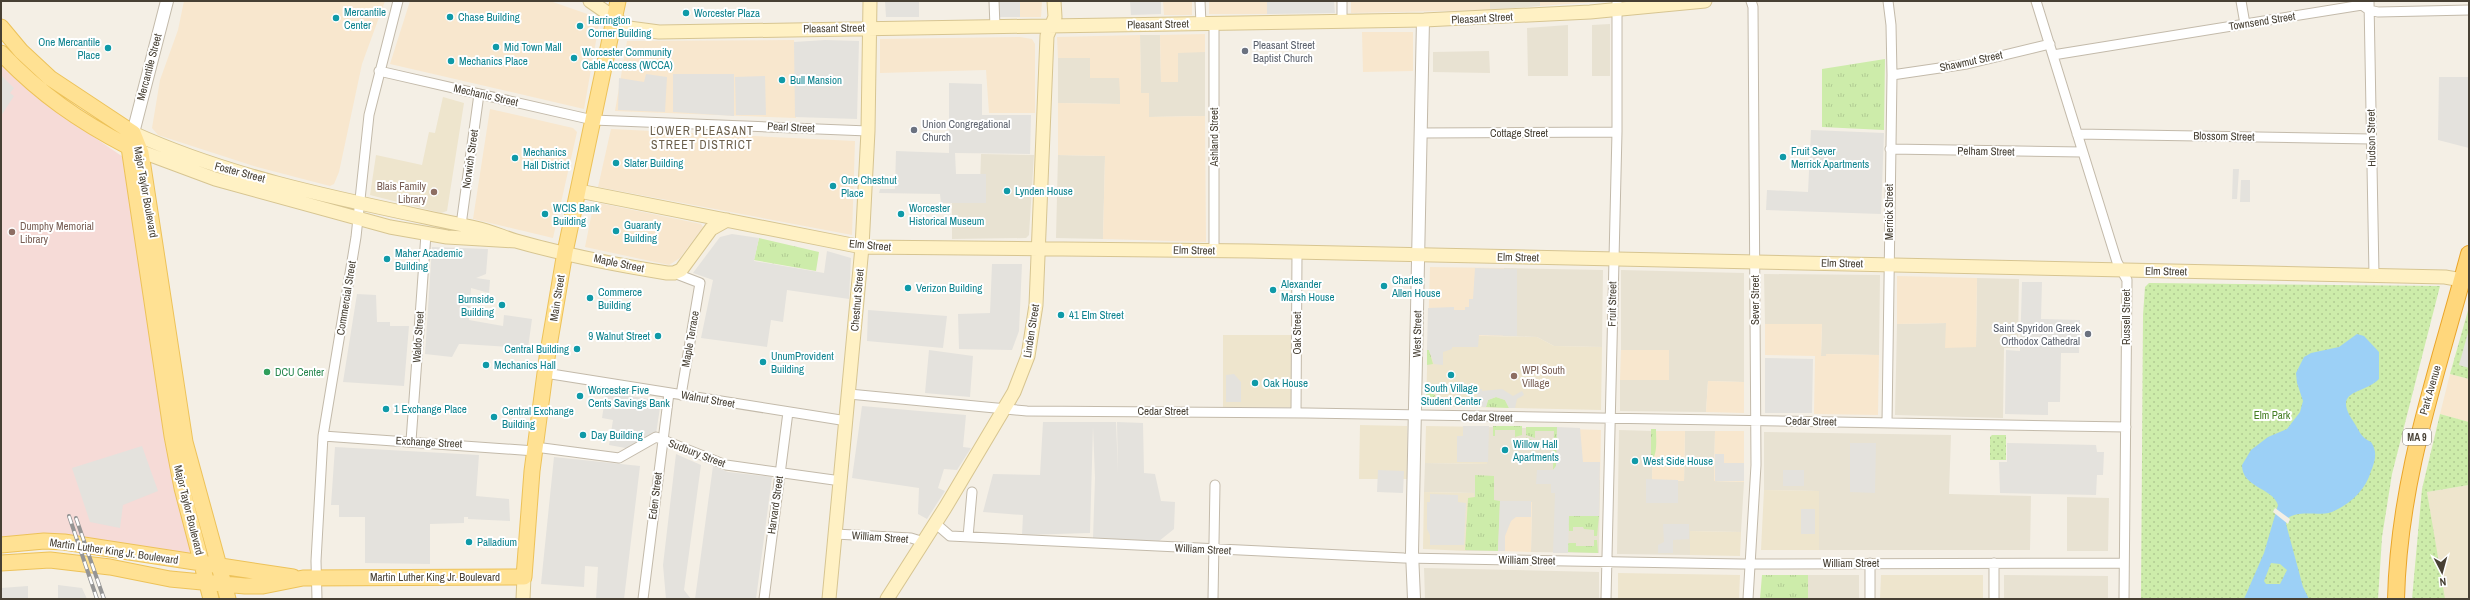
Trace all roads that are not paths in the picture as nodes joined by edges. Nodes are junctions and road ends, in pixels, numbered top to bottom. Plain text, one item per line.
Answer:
1 (166, 1) edge
2 (398, 1) edge
3 (590, 1) edge
4 (618, 1) edge
5 (994, 1) edge
6 (1054, 1) edge
7 (1200, 1) edge
8 (1342, 1) edge
9 (1705, 1) edge
10 (1751, 1) edge
11 (1888, 1) edge
12 (2036, 1) edge
13 (2241, 1) edge
14 (870, 2) edge
15 (1617, 5) edge
16 (2369, 6) edge
17 (2456, 6) edge
18 (2469, 10) edge
19 (614, 16) junction
20 (1423, 20) junction
21 (1342, 22) junction
22 (1201, 24) junction
23 (1214, 24) junction
24 (2244, 24) junction
25 (1052, 26) junction
26 (1, 27) edge
27 (995, 27) junction
28 (869, 28) junction
29 (2050, 44) junction
30 (1, 53) edge
31 (2053, 55) junction
32 (379, 71) junction
33 (1892, 75) junction
34 (479, 94) junction
35 (593, 120) junction
36 (868, 131) junction
37 (1617, 132) junction
38 (1421, 133) junction
39 (2077, 134) junction
40 (2371, 139) junction
41 (134, 144) junction
42 (1890, 149) junction
43 (2082, 152) junction
44 (579, 191) junction
45 (358, 203) junction
46 (357, 218) junction
47 (727, 220) junction
48 (461, 225) junction
49 (426, 234) junction
50 (516, 241) junction
51 (862, 247) junction
52 (1039, 249) junction
53 (1214, 251) junction
54 (565, 252) junction
55 (1297, 253) junction
56 (2469, 254) edge
57 (1419, 255) junction
58 (1613, 259) junction
59 (1755, 262) junction
60 (1889, 264) junction
61 (2122, 270) junction
62 (674, 273) junction
63 (2374, 275) junction
64 (2462, 280) junction
65 (700, 283) joint
66 (545, 373) junction
67 (669, 393) junction
68 (849, 394) junction
69 (681, 395) junction
70 (1004, 409) junction
71 (788, 412) junction
72 (1296, 412) junction
73 (1415, 415) junction
74 (1610, 419) junction
75 (1756, 420) junction
76 (847, 421) junction
77 (1887, 422) junction
78 (2126, 427) junction
79 (323, 436) junction
80 (662, 439) junction
81 (411, 441) junction
82 (535, 449) junction
83 (780, 472) junction
84 (841, 481) junction
85 (1215, 485) dead end
86 (972, 492) dead end
87 (935, 523) junction
88 (835, 534) junction
89 (968, 537) junction
90 (924, 542) junction
91 (1, 545) edge
92 (1213, 550) junction
93 (1412, 558) junction
94 (1607, 562) junction
95 (1, 563) edge
96 (202, 563) junction
97 (1750, 563) junction
98 (1870, 563) junction
99 (1994, 563) junction
100 (2124, 563) junction
101 (219, 565) junction
102 (524, 577) junction
103 (298, 578) junction
104 (316, 578) junction
105 (207, 583) junction
106 (226, 592) edge
107 (211, 599) edge
108 (317, 599) edge
109 (523, 599) edge
110 (643, 599) edge
111 (764, 599) edge
112 (829, 599) edge
113 (887, 599) edge
114 (1213, 599) edge
115 (1414, 599) edge
116 (1606, 599) edge
117 (1748, 599) edge
118 (1870, 599) edge
119 (1994, 599) edge
120 (2124, 599) edge
121 (2396, 599) edge

1 - 41 street, Mercantile Street
2 - 32 street, Commercial Street
3 - 19 main road, Pleasant Street
4 - 19 main road, Main Street
5 - 27 street
6 - 25 main road, Linden Street
7 - 22 street
8 - 21 street
9 - 15 main road, Pleasant Street
10 - 59 street, Sever Street
11 - 33 street, Merrick Street
12 - 29 street, Russell Street
13 - 24 street
14 - 28 main road, Chestnut Street
15 - 20 main road, Pleasant Street
15 - 37 street, Fruit Street
16 - 17 street, Townsend Street
16 - 24 street, Townsend Street
16 - 40 street, Hudson Street
17 - 18 street, Townsend Street
19 - 28 main road, Pleasant Street
19 - 35 main road, Main Street
20 - 21 main road, Pleasant Street
20 - 38 street, West Street
21 - 23 main road, Pleasant Street
22 - 23 main road, Pleasant Street
22 - 25 main road, Pleasant Street
23 - 53 street, Ashland Street
24 - 31 street, Townsend Street
25 - 27 main road, Pleasant Street
25 - 52 main road, Linden Street
26 - 41 main road, Foster Street
27 - 28 main road, Pleasant Street
28 - 36 main road, Chestnut Street
29 - 31 street, Russell Street
29 - 33 street, Shawmut Street
30 - 41 main road, Foster Street
31 - 39 street, Russell Street
32 - 34 street, Mechanic Street
32 - 45 street, Commercial Street
33 - 42 street, Merrick Street
34 - 35 street, Mechanic Street
34 - 48 street, Norwich Street
35 - 36 street, Pearl Street
35 - 44 main road, Main Street
36 - 51 main road, Chestnut Street
37 - 38 street, Cottage Street
37 - 58 street, Fruit Street
38 - 57 street, West Street
39 - 40 street, Blossom Street
39 - 43 street, Russell Street
40 - 63 street, Hudson Street
41 - 45 main road, Foster Street
41 - 46 main road, Foster Street
41 - 96 main road, Major Taylor Boulevard
41 - 101 main road, Major Taylor Boulevard
42 - 43 street, Pelham Street
42 - 60 street, Merrick Street
43 - 61 street, Russell Street
44 - 47 main road, Elm Street
44 - 54 main road, Main Street
45 - 46 street, Commercial Street
45 - 48 main road, Foster Street
46 - 49 main road, Foster Street
46 - 79 street, Commercial Street
47 - 51 main road, Elm Street
47 - 62 main road
48 - 50 main road, Foster Street
49 - 50 main road, Foster Street
49 - 81 street, Waldo Street
50 - 54 main road, Foster Street
51 - 52 main road, Elm Street
51 - 68 main road, Chestnut Street
52 - 53 main road, Elm Street
52 - 70 main road, Linden Street
53 - 55 main road, Elm Street
54 - 62 main road, Maple Street
54 - 66 main road, Main Street
55 - 57 main road, Elm Street
55 - 72 street, Oak Street
56 - 64 highway, Park Avenue / MA 9
57 - 58 main road, Elm Street
57 - 73 street, West Street
58 - 59 main road, Elm Street
58 - 74 street, Fruit Street
59 - 60 main road, Elm Street
59 - 75 street, Sever Street
60 - 61 main road, Elm Street
60 - 77 street, Merrick Street
61 - 63 main road, Elm Street
61 - 78 street, Russell Street
62 - 65 street, Maple Street
63 - 64 main road, Elm Street
64 - 121 highway, Park Avenue / MA 9
65 - 69 street, Maple Terrace
66 - 67 street, Walnut Street
66 - 82 main road, Main Street
67 - 69 street, Walnut Street
67 - 80 street, Eden Street
68 - 70 street, Cedar Street
68 - 76 main road, Chestnut Street
69 - 71 street, Walnut Street
70 - 72 street, Cedar Street
70 - 87 main road, Linden Street
71 - 76 street, Walnut Street
71 - 83 street, Harvard Street
72 - 73 street, Cedar Street
73 - 74 street, Cedar Street
73 - 93 street, West Street
74 - 75 street, Cedar Street
74 - 94 street, Fruit Street
75 - 77 street, Cedar Street
75 - 97 street, Sever Street
76 - 84 main road, Chestnut Street
77 - 78 street, Cedar Street
78 - 100 street, Russell Street
79 - 81 street, Exchange Street
79 - 104 street, Commercial Street
80 - 82 street, Sudbury Street
80 - 83 street, Sudbury Street
80 - 110 street, Eden Street
81 - 82 street, Exchange Street
82 - 102 main road, Main Street
83 - 84 street, Sudbury Street
83 - 111 street, Harvard Street
84 - 88 main road, Chestnut Street
85 - 92 street
86 - 89 street
87 - 89 street, William Street
87 - 90 main road, Linden Street
88 - 90 street, William Street
88 - 112 main road, Chestnut Street
89 - 92 street, William Street
90 - 113 main road, Linden Street
91 - 96 main road, Martin Luther King Jr. Boulevard
92 - 93 street, William Street
92 - 114 street
93 - 94 street, William Street
93 - 115 street, West Street
94 - 97 street, William Street
94 - 116 street, Fruit Street
95 - 105 main road, Martin Luther King Jr. Boulevard
96 - 101 main road, Martin Luther King Jr. Boulevard
96 - 105 main road, Major Taylor Boulevard
97 - 98 street, William Street
97 - 117 street, Sever Street
98 - 99 street, William Street
98 - 118 street
99 - 100 street, William Street
99 - 119 street
100 - 120 street, Russell Street
101 - 103 main road, Martin Luther King Jr. Boulevard
101 - 106 main road, Major Taylor Boulevard
102 - 104 main road, Martin Luther King Jr. Boulevard
102 - 109 main road, Main Street
103 - 104 main road, Martin Luther King Jr. Boulevard
103 - 106 main road, Martin Luther King Jr. Boulevard
104 - 108 street, Commercial Street
105 - 106 main road, Martin Luther King Jr. Boulevard
105 - 107 main road, Major Taylor Boulevard

